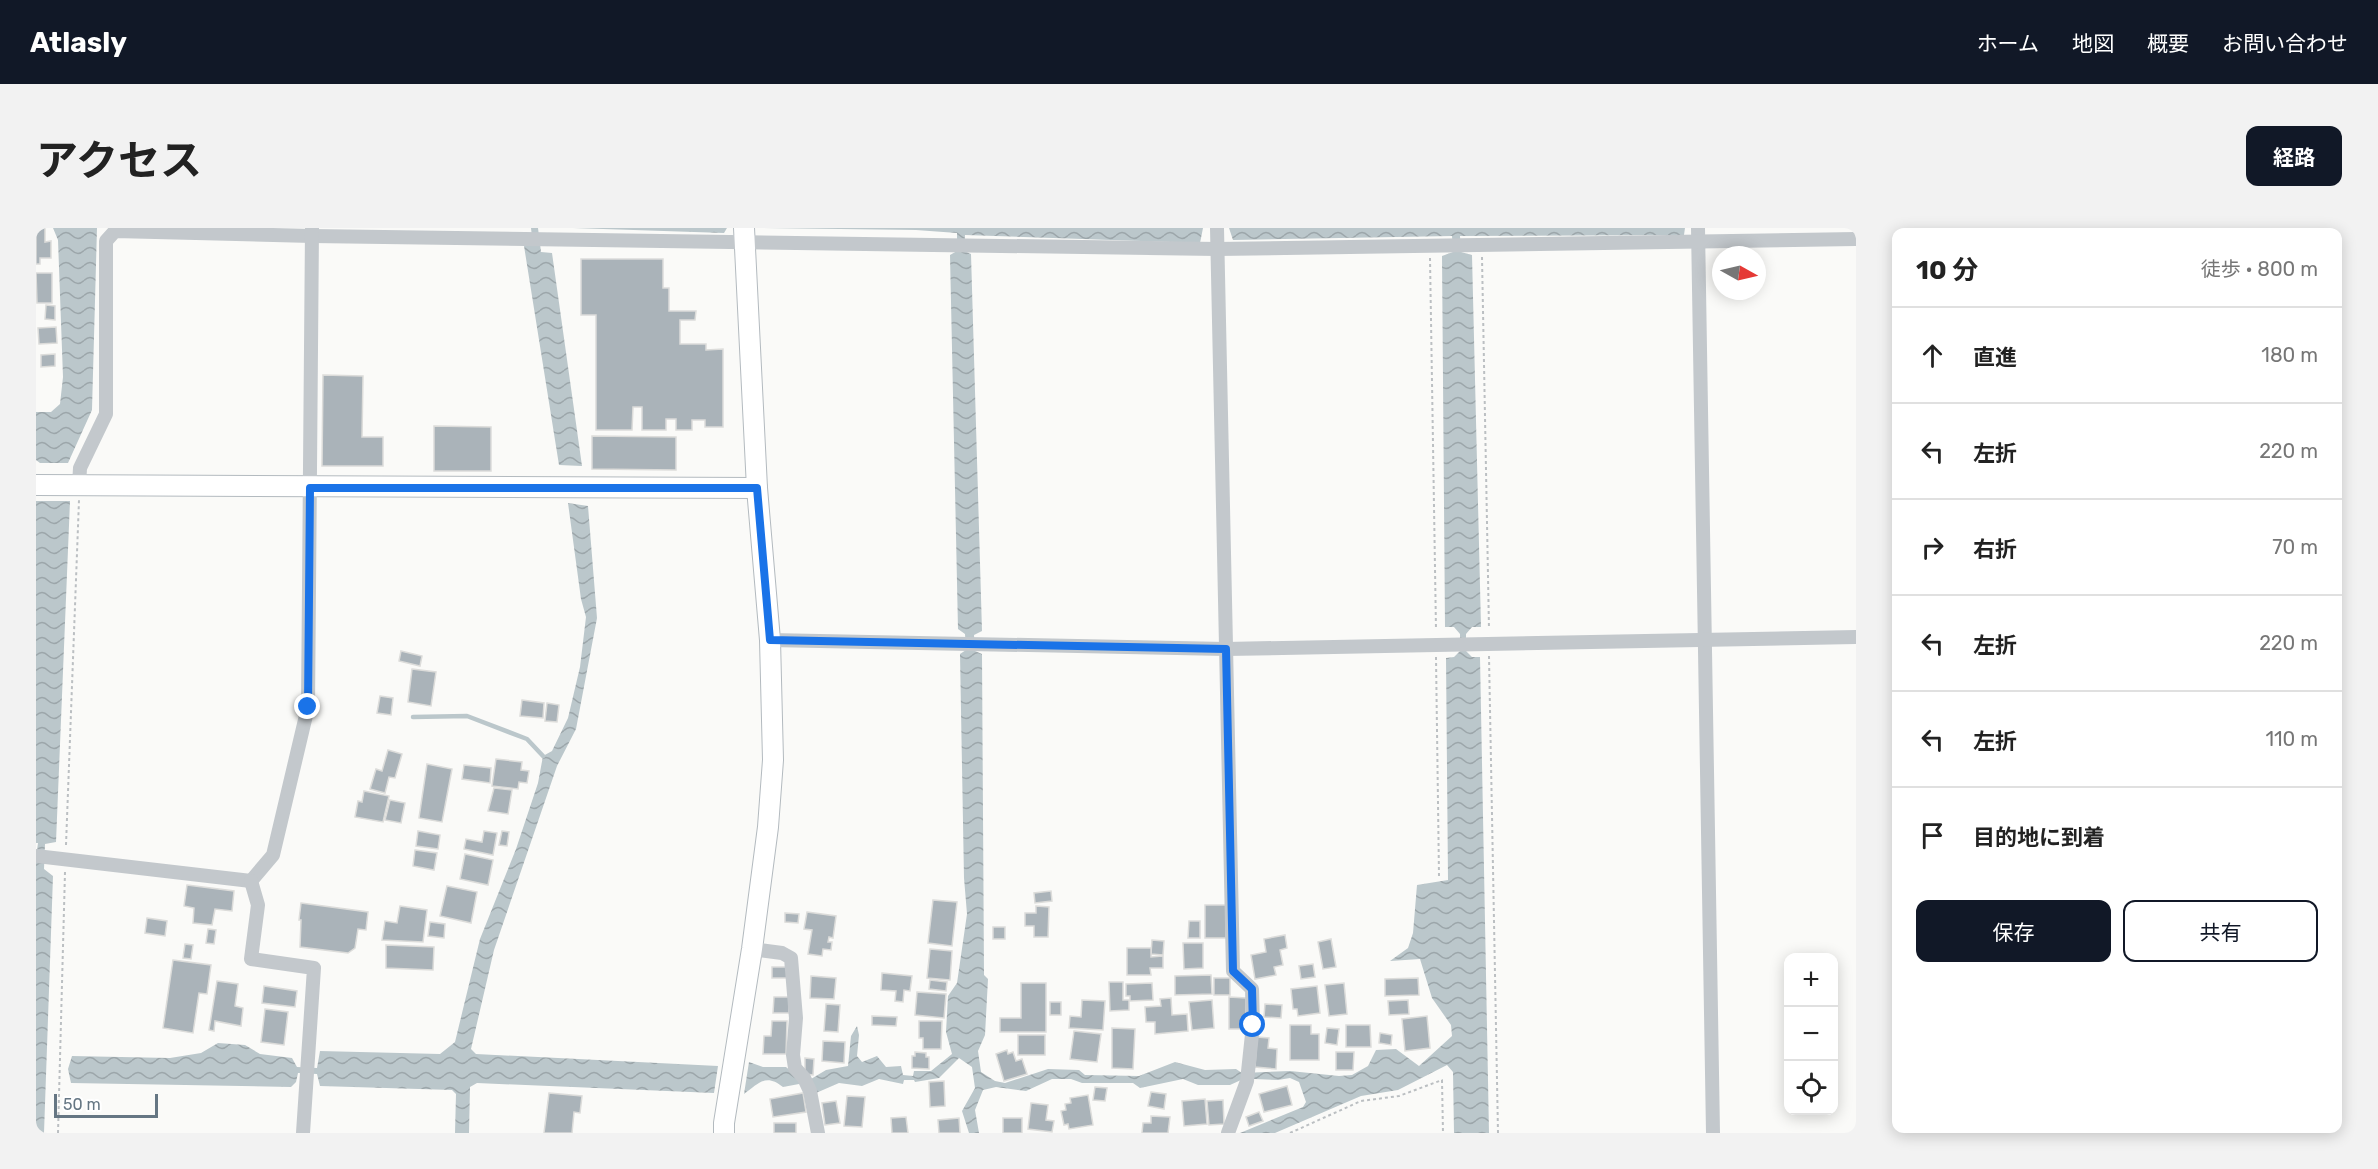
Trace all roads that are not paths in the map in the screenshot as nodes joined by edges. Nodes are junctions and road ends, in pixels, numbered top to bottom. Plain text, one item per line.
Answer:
1 (1217, 231) edge
2 (312, 232) edge
3 (744, 235) edge
4 (1698, 235) edge
5 (1856, 239) edge
6 (1217, 249) junction
7 (36, 486) edge
8 (79, 486) junction
9 (310, 488) junction
10 (757, 488) junction
11 (1856, 637) edge
12 (770, 640) junction
13 (1704, 641) junction
14 (1226, 649) junction
15 (41, 857) edge
16 (251, 881) junction
17 (752, 949) junction
18 (303, 1133) edge
19 (724, 1133) edge
20 (818, 1133) edge
21 (1228, 1133) edge
22 (1713, 1133) edge

1 - 6 street
2 - 3 street
2 - 8 street
2 - 9 street
3 - 6 street
3 - 10 street
4 - 5 street
4 - 6 street
4 - 13 street
6 - 14 street
7 - 8 street
8 - 9 street
9 - 10 street
9 - 16 street
10 - 12 street
11 - 13 street
12 - 14 street
12 - 17 street
13 - 14 street
13 - 22 street
14 - 21 street
15 - 16 street
16 - 18 street
17 - 19 street
17 - 20 street

